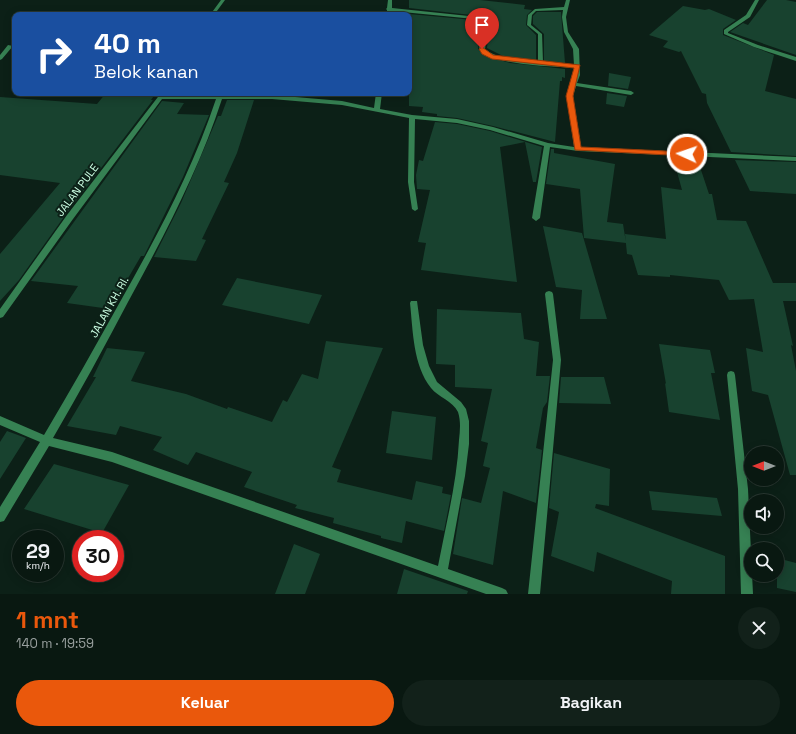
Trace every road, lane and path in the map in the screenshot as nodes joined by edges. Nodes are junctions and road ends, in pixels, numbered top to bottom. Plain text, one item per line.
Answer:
1 (223, 0) edge
2 (390, 0) edge
3 (568, 0) edge
4 (757, 0) edge
5 (566, 8) junction
6 (214, 12) edge
7 (389, 12) edge
8 (412, 14) edge
9 (0, 45) edge
10 (12, 46) edge
11 (0, 58) edge
12 (796, 59) edge
13 (541, 62) junction
14 (577, 67) junction
15 (573, 84) junction
16 (632, 93) dead end
17 (161, 96) edge
18 (181, 96) edge
19 (379, 96) edge
20 (219, 98) junction
21 (377, 110) junction
22 (412, 117) junction
23 (547, 145) junction
24 (578, 149) junction
25 (796, 159) edge
26 (415, 209) dead end
27 (536, 218) dead end
28 (549, 294) dead end
29 (0, 300) edge
30 (9, 302) junction
31 (414, 303) dead end
32 (0, 314) edge
33 (731, 375) dead end
34 (0, 420) edge
35 (48, 441) junction
36 (0, 517) edge
37 (442, 572) junction
38 (502, 594) edge
39 (534, 594) edge
40 (746, 594) edge

1 - 6 street
2 - 7 street
3 - 5 street
4 - 12 street
5 - 13 street
5 - 14 street
8 - 13 street
9 - 10 street
10 - 11 street
13 - 14 street
14 - 15 street
15 - 16 street
15 - 24 street
17 - 30 street, JALAN PULE
18 - 20 street
19 - 21 street
20 - 21 street
20 - 35 street, JALAN KH. RI.
21 - 22 street
22 - 23 street
22 - 26 street
23 - 24 street
23 - 27 street
24 - 25 street
28 - 39 street
29 - 30 street
30 - 32 street, JALAN PULE
31 - 37 street
33 - 40 street
34 - 35 street
35 - 36 street, JALAN KH. RI.
35 - 37 street
37 - 38 street

